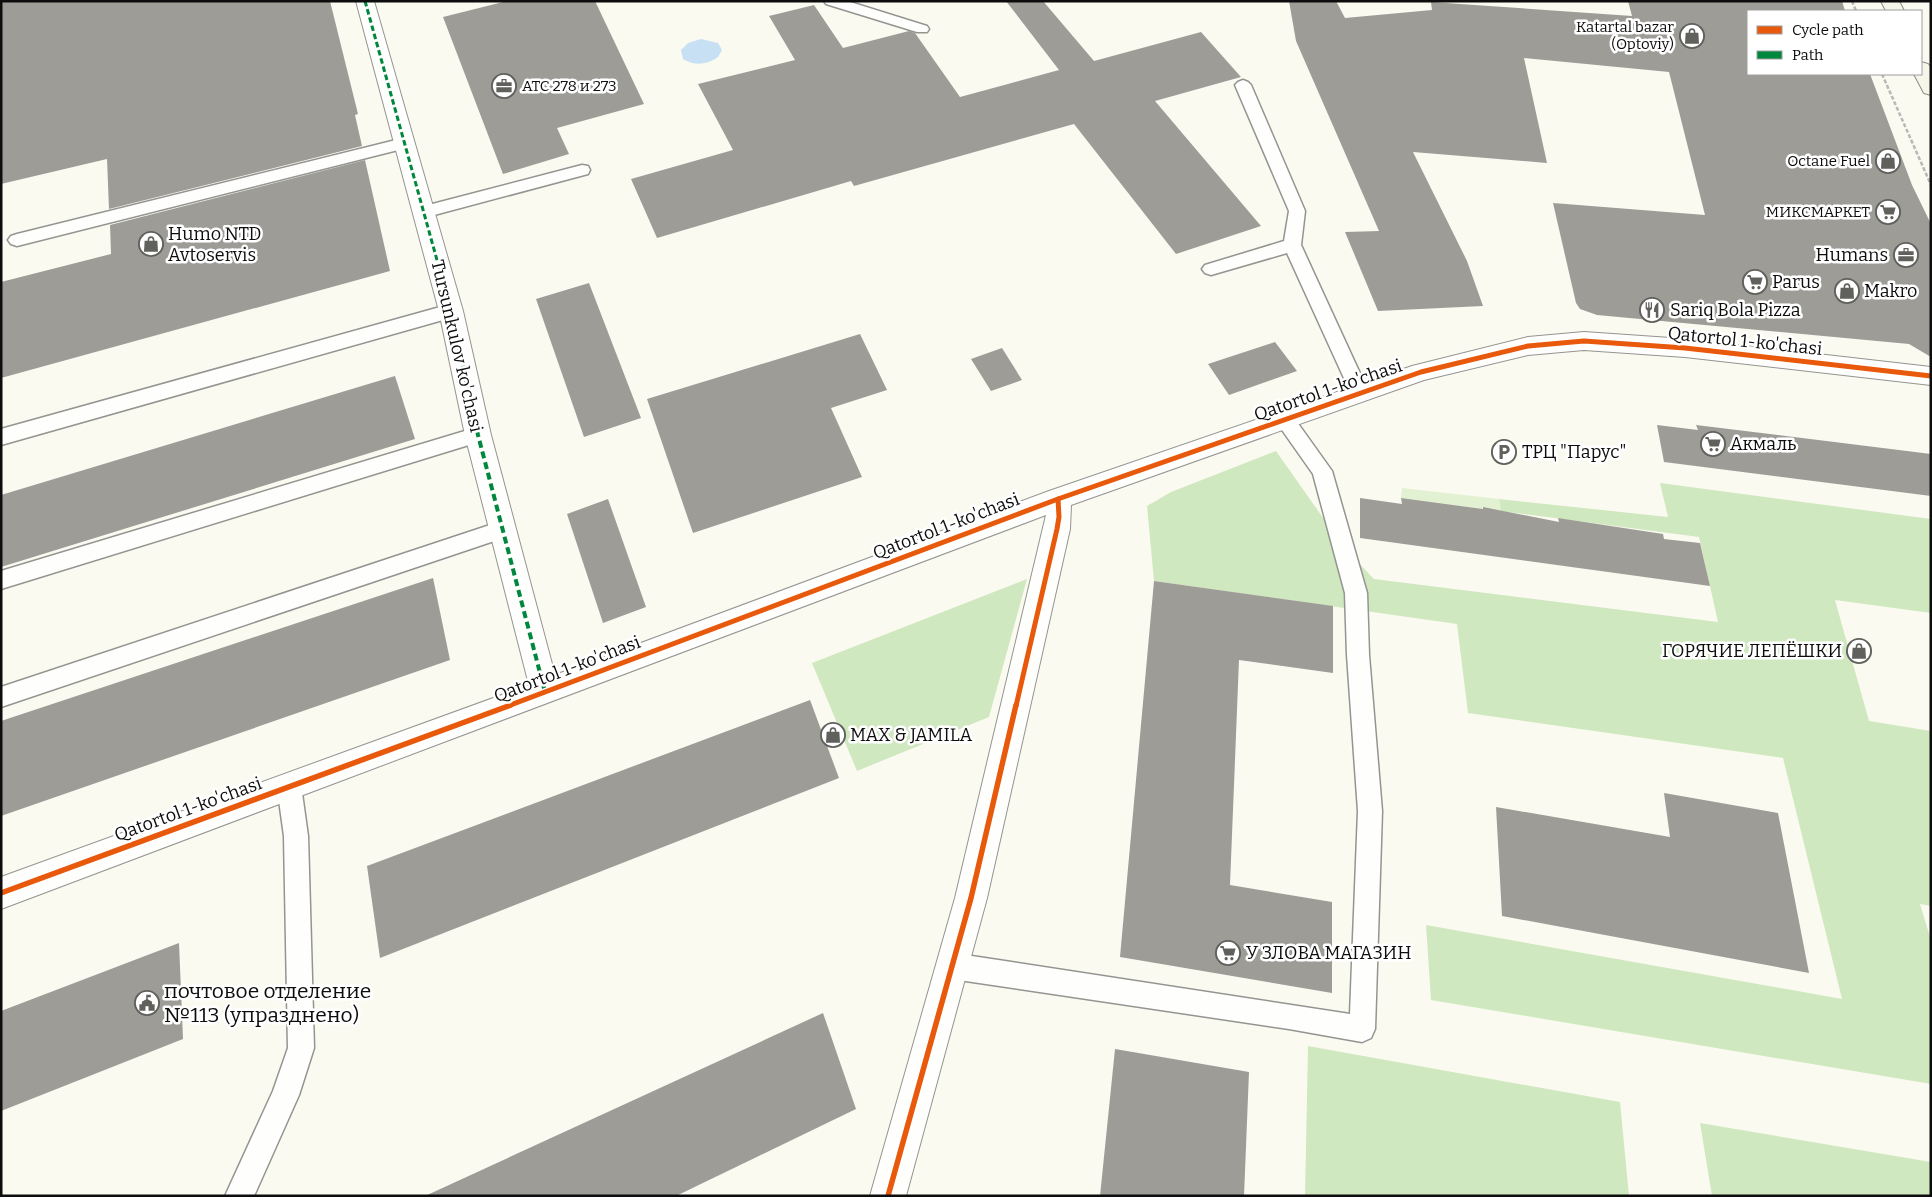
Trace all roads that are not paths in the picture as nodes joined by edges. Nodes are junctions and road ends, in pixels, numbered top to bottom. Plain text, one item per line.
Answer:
1 (365, 1) edge
2 (831, 1) edge
3 (922, 29) dead end
4 (1922, 70) edge
5 (1243, 85) dead end
6 (1931, 90) edge
7 (404, 143) junction
8 (582, 170) dead end
9 (423, 212) junction
10 (18, 240) dead end
11 (1292, 245) junction
12 (1211, 269) dead end
13 (451, 311) junction
14 (1931, 376) edge
15 (1360, 393) junction
16 (1285, 420) junction
17 (478, 434) junction
18 (1, 436) edge
19 (1058, 499) junction
20 (502, 530) junction
21 (1, 580) edge
22 (546, 692) junction
23 (1, 697) edge
24 (289, 786) junction
25 (1, 893) edge
26 (952, 966) junction
27 (239, 1196) edge
28 (888, 1196) edge

1 - 7 street, Tursunkulov ko'chasi
2 - 3 lane
4 - 6 main road
5 - 11 lane
7 - 9 street, Tursunkulov ko'chasi
7 - 10 lane
8 - 9 lane
9 - 13 street, Tursunkulov ko'chasi
11 - 12 lane
11 - 15 lane
13 - 17 street, Tursunkulov ko'chasi
13 - 18 lane
14 - 15 street, Qatortol 1-ko'chasi
15 - 16 street, Qatortol 1-ko'chasi
16 - 19 street, Qatortol 1-ko'chasi
16 - 26 lane
17 - 20 street, Tursunkulov ko'chasi
17 - 21 lane
19 - 22 street, Qatortol 1-ko'chasi
19 - 26 street
20 - 22 street, Tursunkulov ko'chasi
20 - 23 lane
22 - 24 street, Qatortol 1-ko'chasi
24 - 25 street, Qatortol 1-ko'chasi
24 - 27 lane
26 - 28 street

